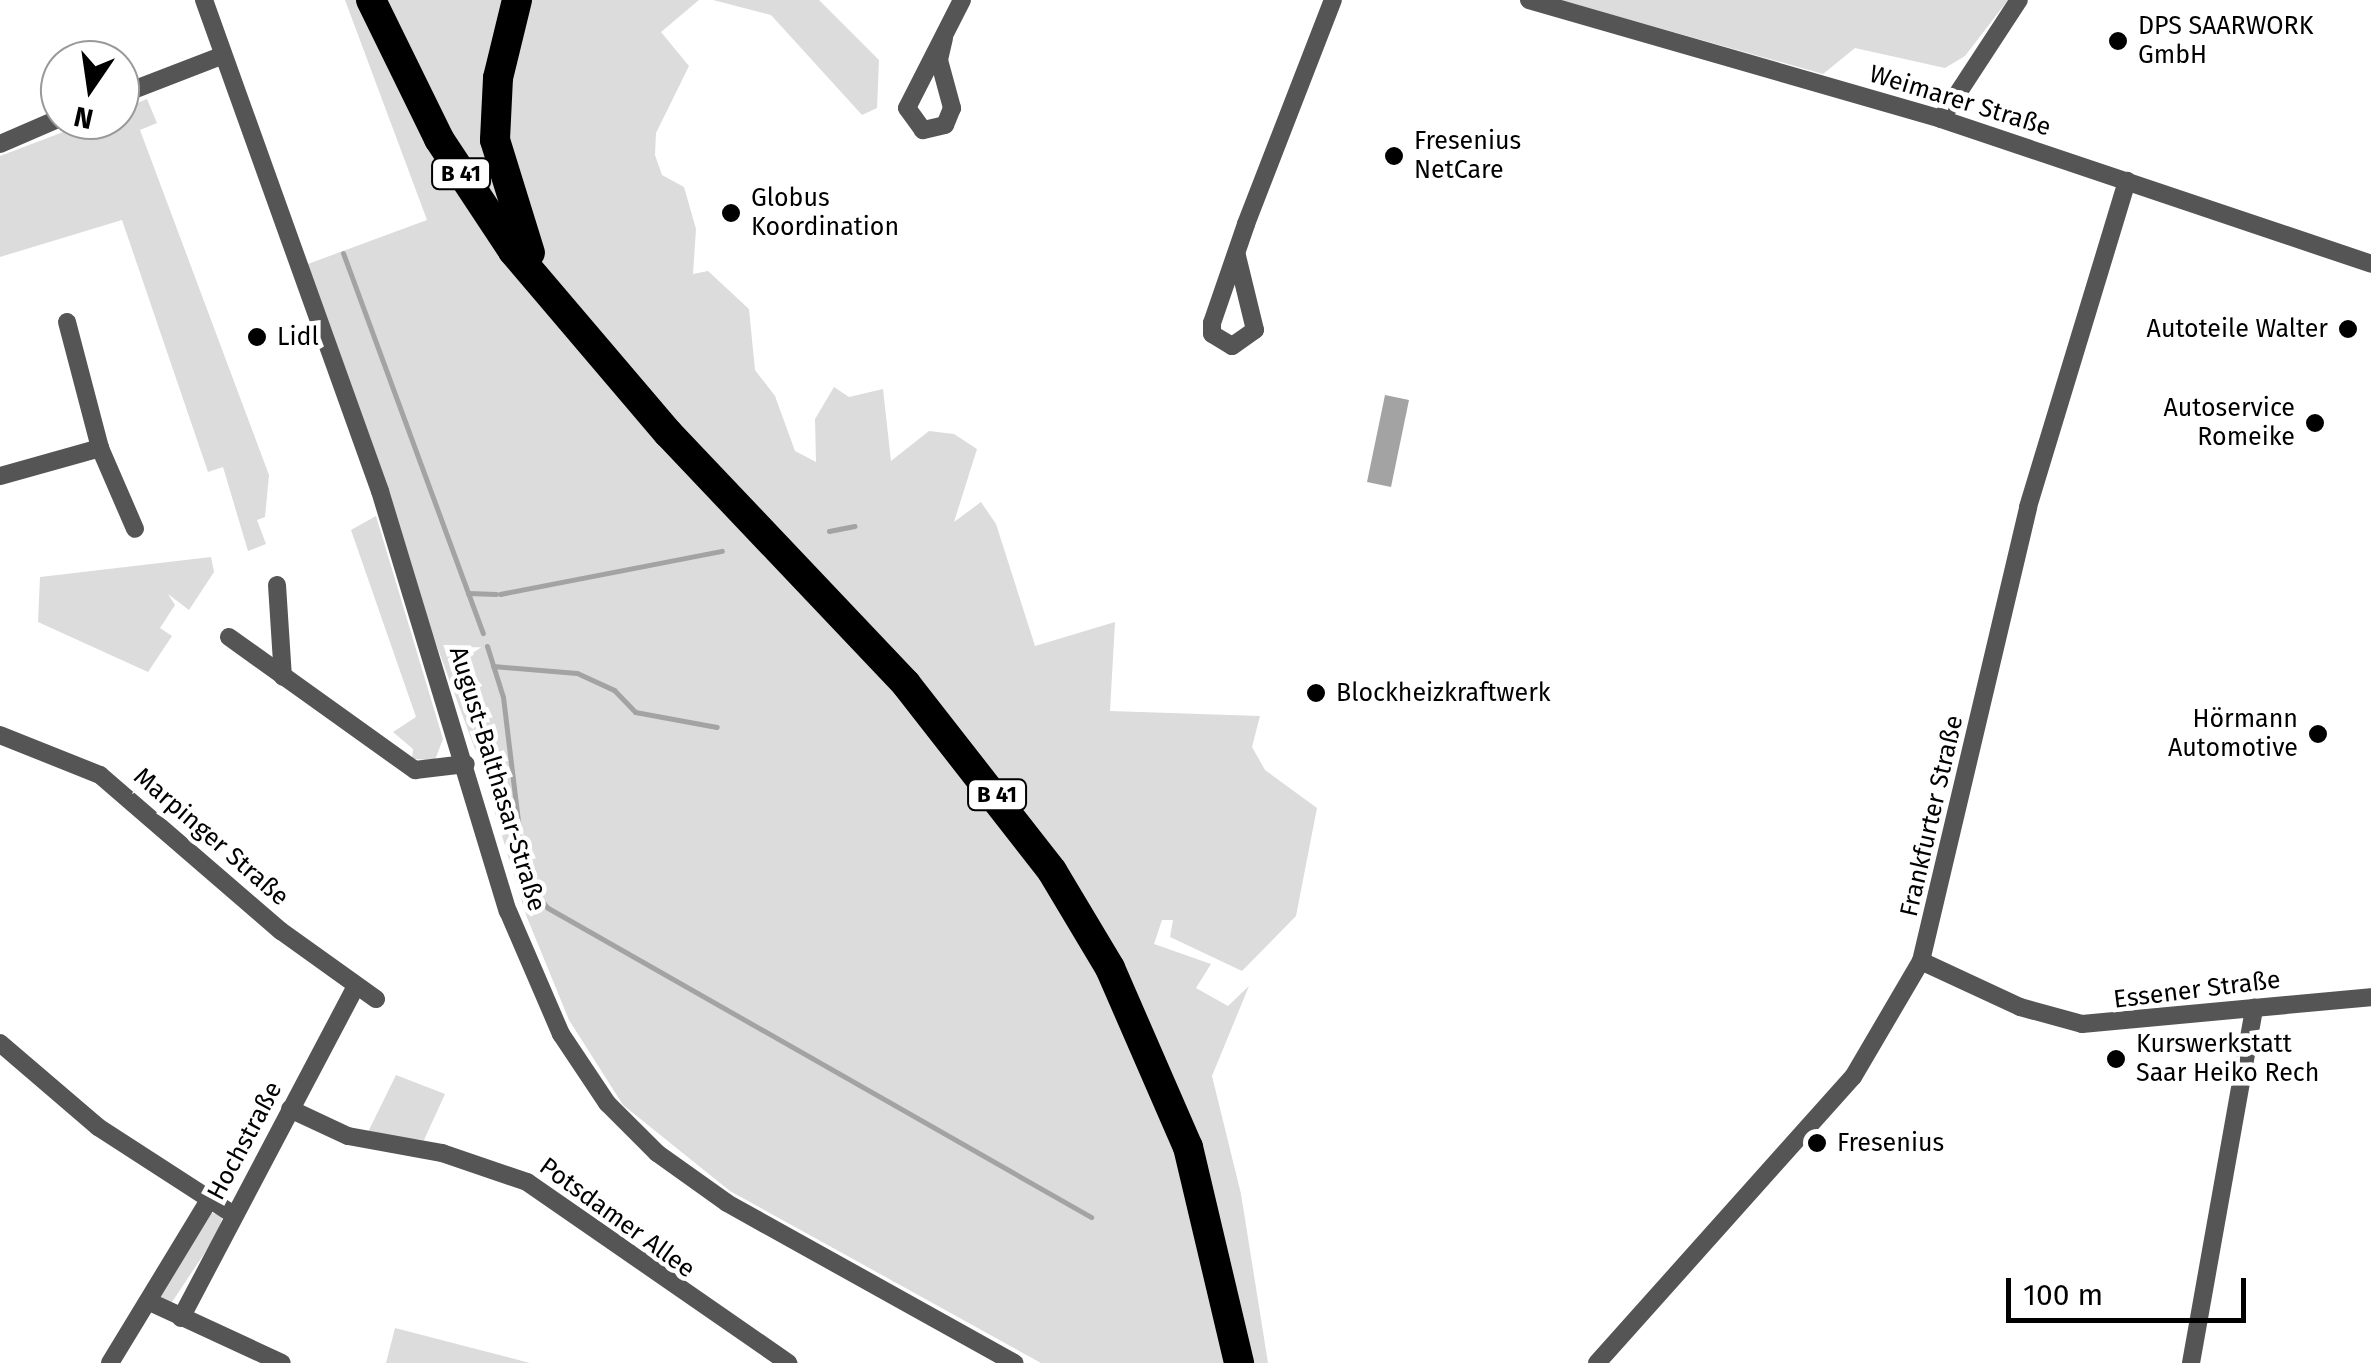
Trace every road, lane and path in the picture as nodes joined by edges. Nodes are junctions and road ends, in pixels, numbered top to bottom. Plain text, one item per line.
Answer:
1 (204, 0) edge
2 (371, 0) edge
3 (517, 0) edge
4 (962, 0) edge
5 (1334, 0) edge
6 (1529, 0) edge
7 (2018, 0) edge
8 (944, 38) junction
9 (221, 56) junction
10 (140, 87) edge
11 (1940, 119) junction
12 (40, 127) edge
13 (0, 144) edge
14 (2127, 181) junction
15 (1237, 256) dead end
16 (2371, 264) edge
17 (68, 322) dead end
18 (578, 332) junction
19 (100, 448) junction
20 (0, 476) edge
21 (135, 529) dead end
22 (277, 585) dead end
23 (230, 637) dead end
24 (284, 677) junction
25 (0, 735) edge
26 (466, 764) junction
27 (1921, 961) junction
28 (355, 988) junction
29 (2371, 997) edge
30 (376, 999) dead end
31 (2254, 1008) junction
32 (0, 1043) edge
33 (290, 1109) junction
34 (209, 1200) junction
35 (234, 1215) junction
36 (150, 1302) junction
37 (182, 1318) junction
38 (110, 1363) edge
39 (282, 1363) edge
40 (788, 1363) edge
41 (1014, 1363) edge
42 (1239, 1363) edge
43 (1597, 1363) edge
44 (2191, 1363) edge

1 - 9 street, August-Balthasar-Straße
2 - 18 highway, B 41
3 - 18 highway
4 - 8 street
5 - 15 street
6 - 11 street, Weimarer Straße
7 - 11 street
8 - 8 street
9 - 10 street
9 - 26 street, August-Balthasar-Straße
11 - 14 street, Weimarer Straße
12 - 13 street
14 - 16 street, Weimarer Straße
14 - 27 street, Frankfurter Straße
17 - 19 street
18 - 42 highway, B 41
19 - 20 street
19 - 21 street
22 - 24 street
23 - 24 street
24 - 26 street
25 - 28 street, Marpinger Straße
26 - 41 street, August-Balthasar-Straße
27 - 31 street, Essener Straße
27 - 43 street, Frankfurter Straße
28 - 30 street, Marpinger Straße
28 - 33 street, Hochstraße
29 - 31 street, Essener Straße
31 - 44 street
32 - 34 street
33 - 35 street, Hochstraße
33 - 40 street, Potsdamer Allee
34 - 35 street
34 - 36 street, Hochstraße
35 - 37 street, Hochstraße
36 - 37 street
36 - 38 street, Hochstraße
37 - 39 street

